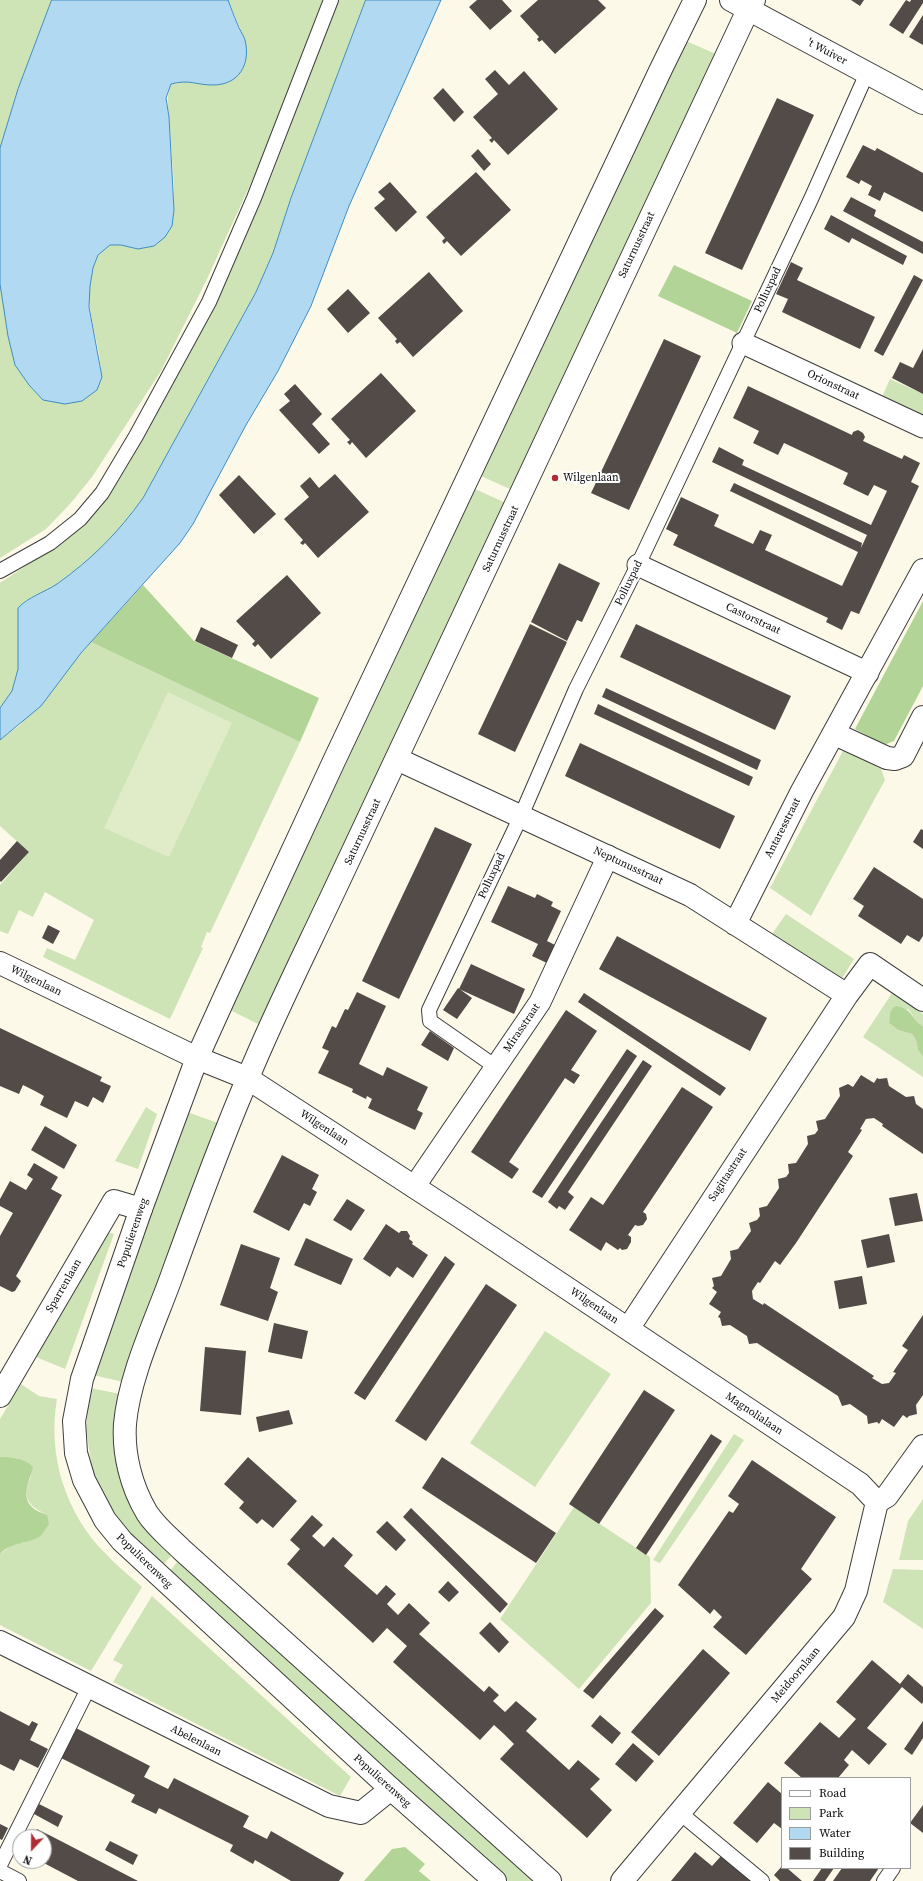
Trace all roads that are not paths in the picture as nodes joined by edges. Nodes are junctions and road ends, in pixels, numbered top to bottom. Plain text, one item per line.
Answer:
1 (331, 0) edge
2 (695, 0) edge
3 (744, 3) edge
4 (867, 73) junction
5 (923, 103) edge
6 (743, 343) junction
7 (923, 427) edge
8 (638, 565) junction
9 (923, 570) edge
10 (0, 571) edge
11 (868, 672) junction
12 (923, 717) edge
13 (834, 734) junction
14 (397, 759) junction
15 (520, 816) junction
16 (608, 856) junction
17 (735, 924) junction
18 (0, 963) edge
19 (847, 995) junction
20 (923, 1000) edge
21 (197, 1058) junction
22 (496, 1067) junction
23 (247, 1078) junction
24 (414, 1187) junction
25 (141, 1209) junction
26 (628, 1329) junction
27 (0, 1396) edge
28 (923, 1446) edge
29 (878, 1502) junction
30 (0, 1642) edge
31 (89, 1687) junction
32 (391, 1789) junction
33 (680, 1813) junction
34 (0, 1865) edge
35 (892, 1869) edge
36 (0, 1871) edge
37 (19, 1881) edge
38 (495, 1881) edge
39 (550, 1881) edge
40 (622, 1881) edge
41 (762, 1881) edge
42 (884, 1881) edge

1 - 10 lane
2 - 21 street
3 - 4 street, 't Wuiver
3 - 14 street, Saturnusstraat
4 - 5 street, 't Wuiver
4 - 6 lane, Polluxpad
6 - 7 street, Orionstraat
6 - 8 lane, Polluxpad
8 - 11 street, Castorstraat
8 - 15 lane, Polluxpad
9 - 11 street, Antaresstraat
11 - 13 street, Antaresstraat
12 - 13 street
13 - 17 street, Antaresstraat
14 - 15 street, Neptunusstraat
14 - 23 street, Saturnusstraat
15 - 16 street, Neptunusstraat
15 - 22 lane, Polluxpad
16 - 17 street, Neptunusstraat
16 - 22 street, Mirasstraat
17 - 19 street, Neptunusstraat
18 - 21 street, Wilgenlaan
19 - 20 street
19 - 26 street, Sagittastraat
21 - 23 street, Wilgenlaan
21 - 25 street, Populierenweg
22 - 24 street, Mirasstraat
23 - 24 street, Wilgenlaan
23 - 39 street
24 - 26 street, Wilgenlaan
25 - 27 street, Sparrenlaan
25 - 32 street, Populierenweg
26 - 29 street, Magnolialaan
28 - 29 street
29 - 33 street, Meidoornlaan
30 - 31 street, Abelenlaan
31 - 32 street, Abelenlaan
31 - 34 lane
32 - 38 street, Populierenweg
33 - 40 street, Meidoornlaan
33 - 41 lane
35 - 42 lane
36 - 37 lane

